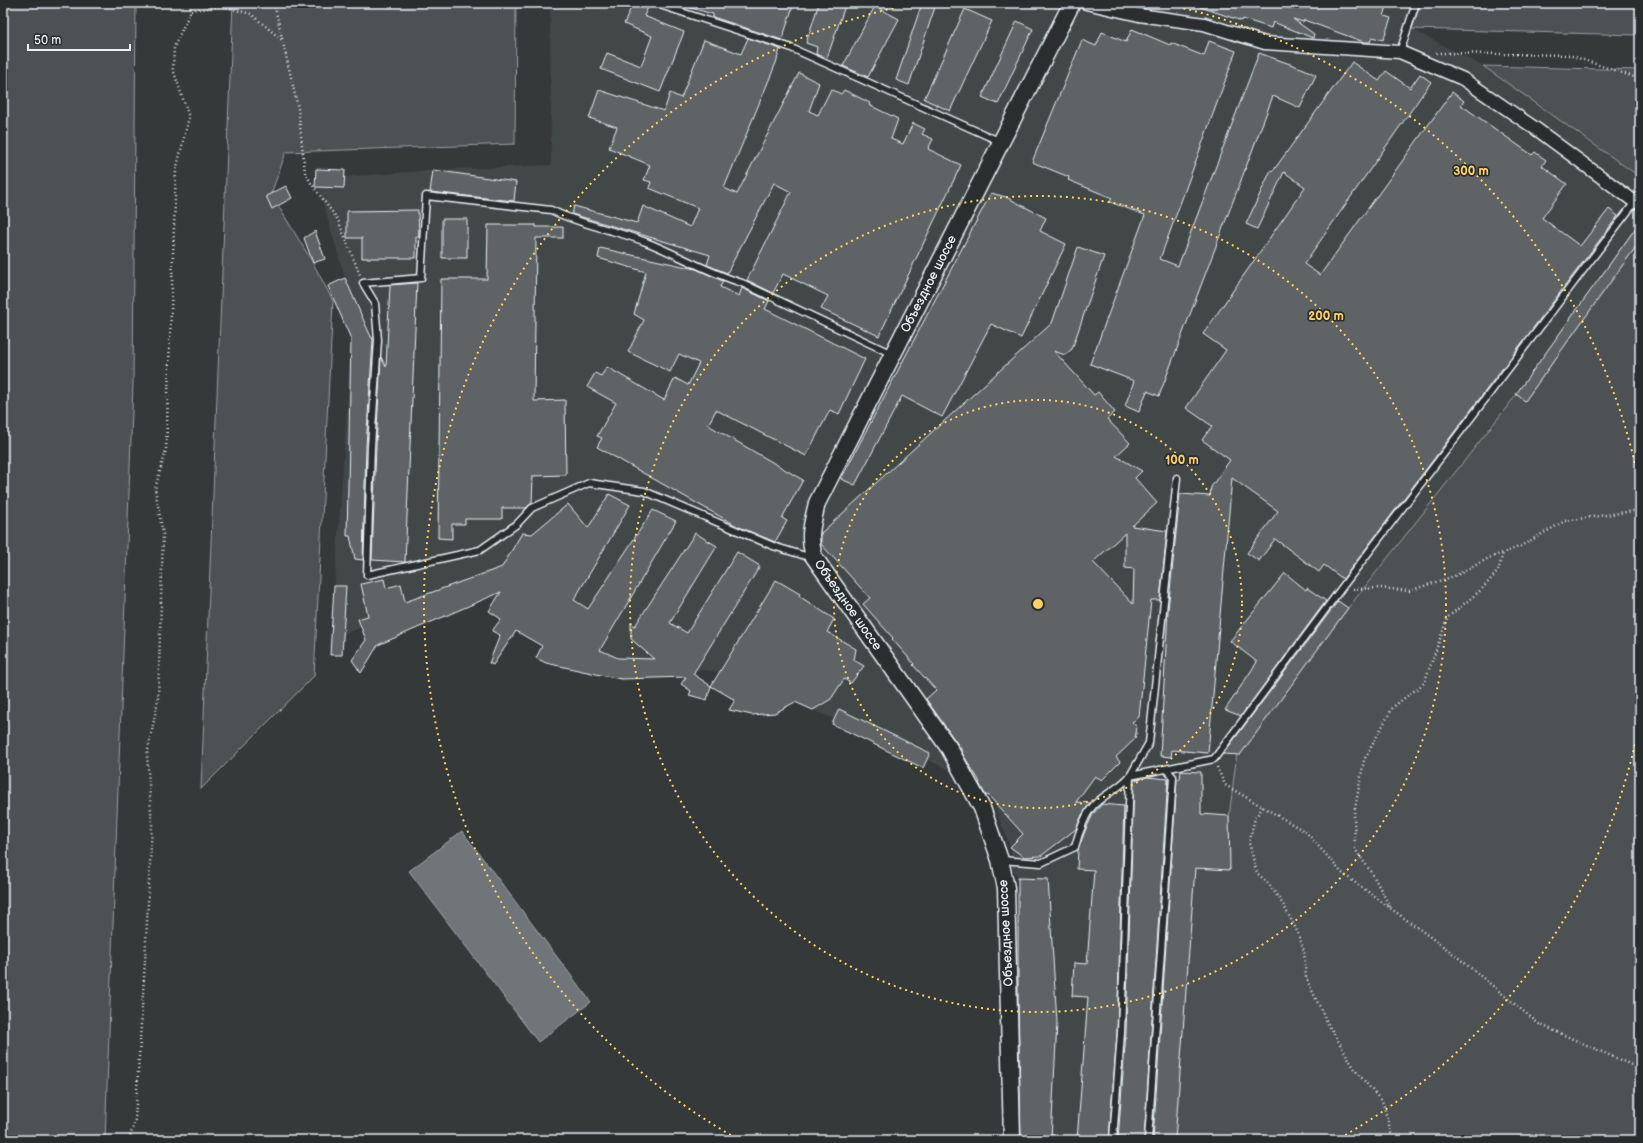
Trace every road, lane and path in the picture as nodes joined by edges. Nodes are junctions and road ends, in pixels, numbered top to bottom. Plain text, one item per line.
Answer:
1 (190, 3) edge
2 (274, 3) edge
3 (1072, 3) edge
4 (1086, 3) edge
5 (1416, 3) edge
6 (663, 6) dead end
7 (191, 10) junction
8 (283, 41) junction
9 (1400, 52) junction
10 (1430, 53) dead end
11 (1640, 79) edge
12 (1001, 142) junction
13 (1635, 202) joint
14 (363, 283) junction
15 (893, 354) junction
16 (1176, 478) dead end
17 (1640, 510) edge
18 (1503, 553) junction
19 (815, 559) junction
20 (1340, 590) junction
21 (1214, 759) junction
22 (1166, 769) junction
23 (1130, 776) junction
24 (1263, 807) junction
25 (1000, 860) junction
26 (1392, 909) junction
27 (1640, 1067) edge
28 (129, 1140) edge
29 (1012, 1140) edge
30 (1113, 1140) edge
31 (1148, 1140) edge
32 (1393, 1140) edge

1 - 7 path
2 - 8 path
3 - 12 street, Объездное шоссе
4 - 9 street
5 - 9 lane
6 - 12 lane
7 - 8 path
7 - 28 path
8 - 14 path
9 - 13 street
10 - 11 path
12 - 15 street, Объездное шоссе
13 - 20 lane
14 - 15 lane
14 - 19 lane
15 - 19 street, Объездное шоссе
16 - 23 lane
17 - 18 path
18 - 20 path
18 - 26 path
19 - 25 street, Объездное шоссе
20 - 21 lane
21 - 22 lane
21 - 24 path
22 - 23 lane
22 - 31 lane
23 - 25 lane
23 - 30 lane
24 - 26 path
24 - 32 path
25 - 29 street, Объездное шоссе
26 - 27 path

